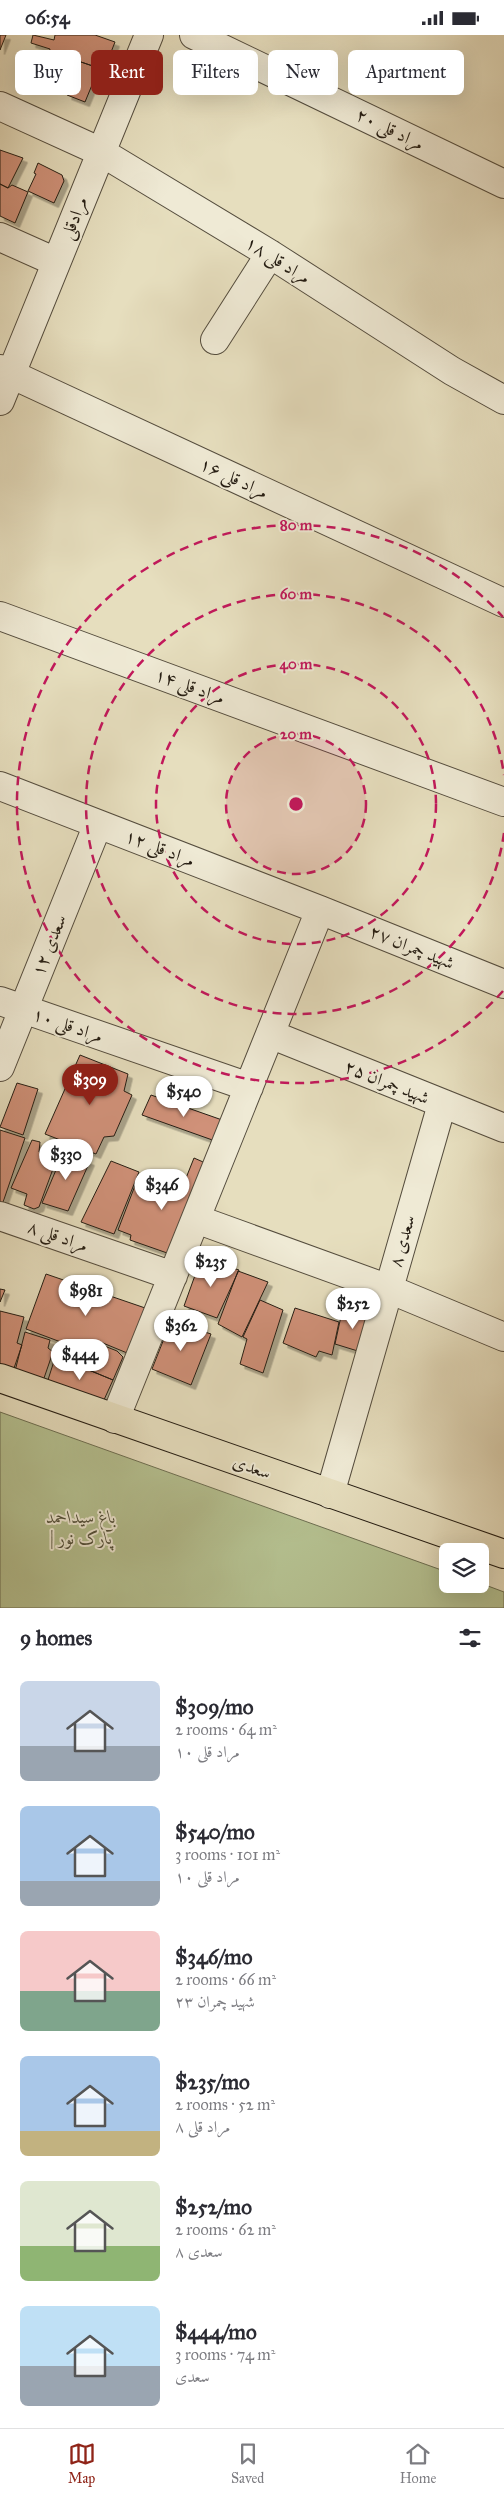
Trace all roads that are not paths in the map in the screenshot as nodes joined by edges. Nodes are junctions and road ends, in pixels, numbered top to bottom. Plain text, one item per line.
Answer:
1 (149, 35) edge
2 (194, 35) edge
3 (0, 107) edge
4 (101, 152) junction
5 (504, 184) edge
6 (0, 237) edge
7 (270, 254) junction
8 (56, 262) junction
9 (215, 340) dead end
10 (6, 371) edge
11 (0, 401) edge
12 (504, 401) edge
13 (504, 603) edge
14 (0, 616) edge
15 (0, 786) edge
16 (504, 802) edge
17 (98, 824) junction
18 (320, 910) junction
19 (504, 984) edge
20 (12, 1005) edge
21 (270, 1034) junction
22 (0, 1067) edge
23 (249, 1087) junction
24 (442, 1105) junction
25 (504, 1128) edge
26 (0, 1216) edge
27 (196, 1219) junction
28 (173, 1276) junction
29 (389, 1289) junction
30 (504, 1337) edge
31 (0, 1378) edge
32 (115, 1419) junction
33 (330, 1494) junction
34 (504, 1554) edge

1 - 4 street, مرادقلی
2 - 5 street, مراد قلی ۲۰
3 - 4 street, مراد قلی ۱۸
4 - 7 street, مراد قلی ۱۸
4 - 8 street, مرادقلی
6 - 8 street
7 - 9 street
7 - 12 street, مراد قلی ۱۸
8 - 10 street, مرادقلی
10 - 11 street, مرادقلی
10 - 13 street, مراد قلی ۱۶
14 - 16 street, مراد قلی ۱۴
15 - 17 street, مراد قلی ۱۲
17 - 18 street, مراد قلی ۱۲
17 - 20 street, سعدی ۱۲
18 - 19 street, شهید چمران ۲۷
18 - 21 street
20 - 22 street, سعدی ۱۲
20 - 23 street, مراد قلی ۱۰
21 - 23 street
21 - 24 street, شهید چمران ۲۵
23 - 27 street
24 - 25 street, شهید چمران ۲۵
24 - 29 street, سعدی ۸
26 - 28 street, مراد قلی ۸
27 - 28 street
27 - 29 street
28 - 32 street
29 - 30 street
29 - 33 street, سعدی ۸
31 - 32 main road, سعدی
32 - 33 main road, سعدی
33 - 34 main road, سعدی

